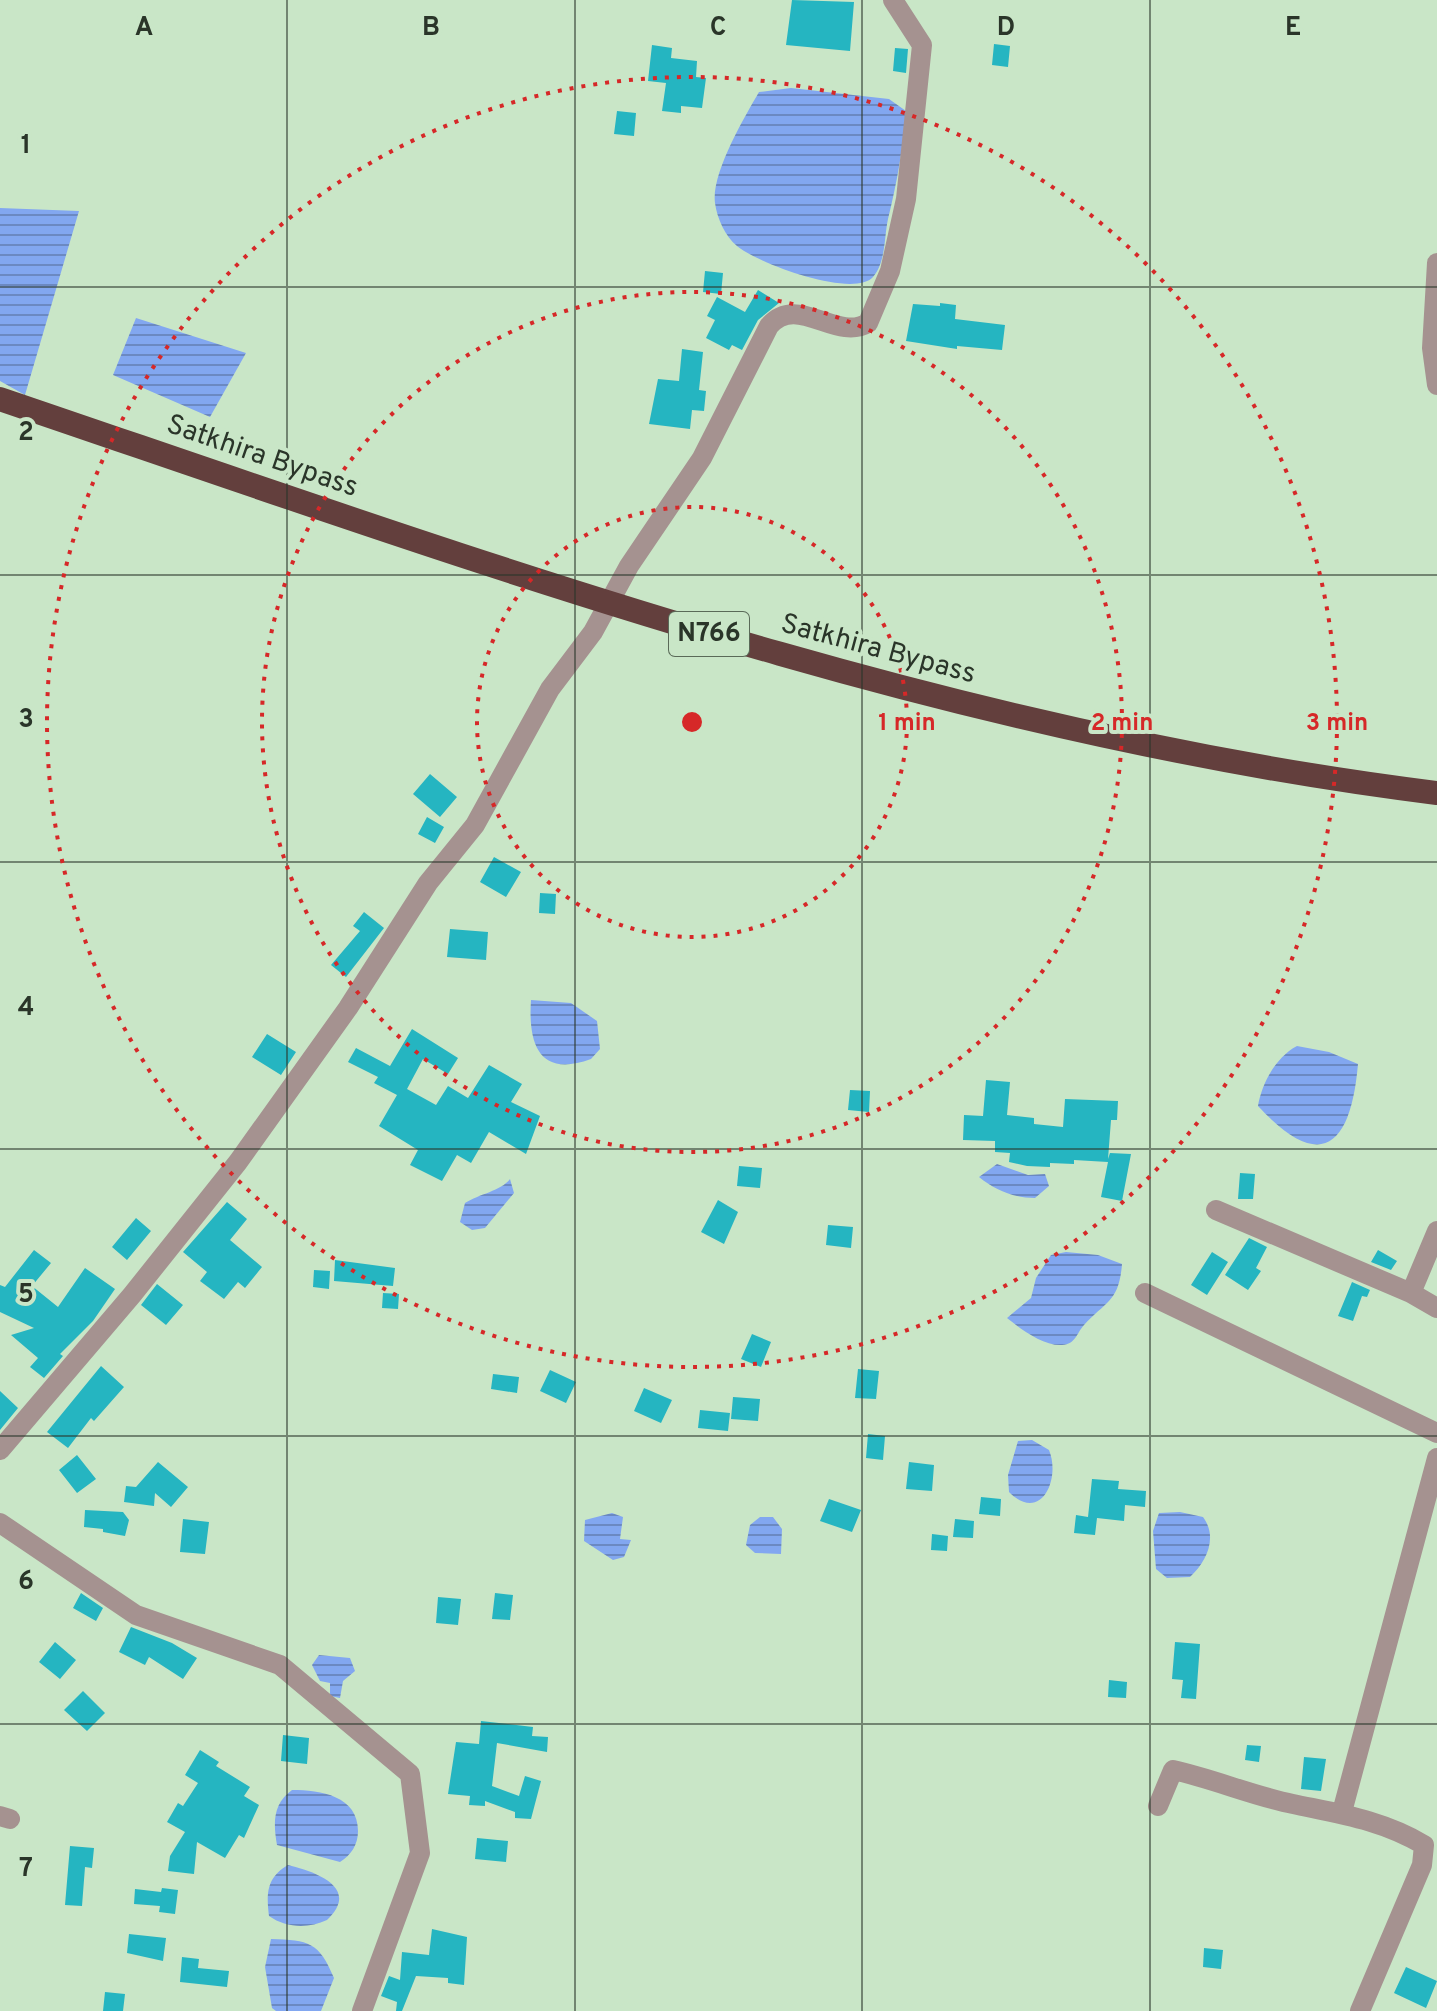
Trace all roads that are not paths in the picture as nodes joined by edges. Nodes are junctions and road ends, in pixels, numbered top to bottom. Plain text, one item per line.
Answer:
1 (893, 0) edge
2 (1437, 263) edge
3 (1437, 385) edge
4 (0, 399) edge
5 (607, 604) junction
6 (1437, 793) edge
7 (1216, 1210) dead end
8 (1437, 1231) edge
9 (1145, 1293) dead end
10 (1411, 1293) junction
11 (1437, 1308) edge
12 (1437, 1433) edge
13 (0, 1450) edge
14 (1437, 1458) edge
15 (0, 1523) edge
16 (1158, 1806) dead end
17 (1342, 1812) junction
18 (1430, 1862) edge
19 (362, 2011) edge
20 (1360, 2011) edge

1 - 5 street
2 - 3 street
4 - 5 highway, Satkhira Bypass / N766
5 - 6 highway, Satkhira Bypass / N766
5 - 13 street
7 - 10 street
8 - 10 street
9 - 12 street
10 - 11 street
14 - 17 street
15 - 19 street
16 - 17 street
17 - 18 street
18 - 20 street

